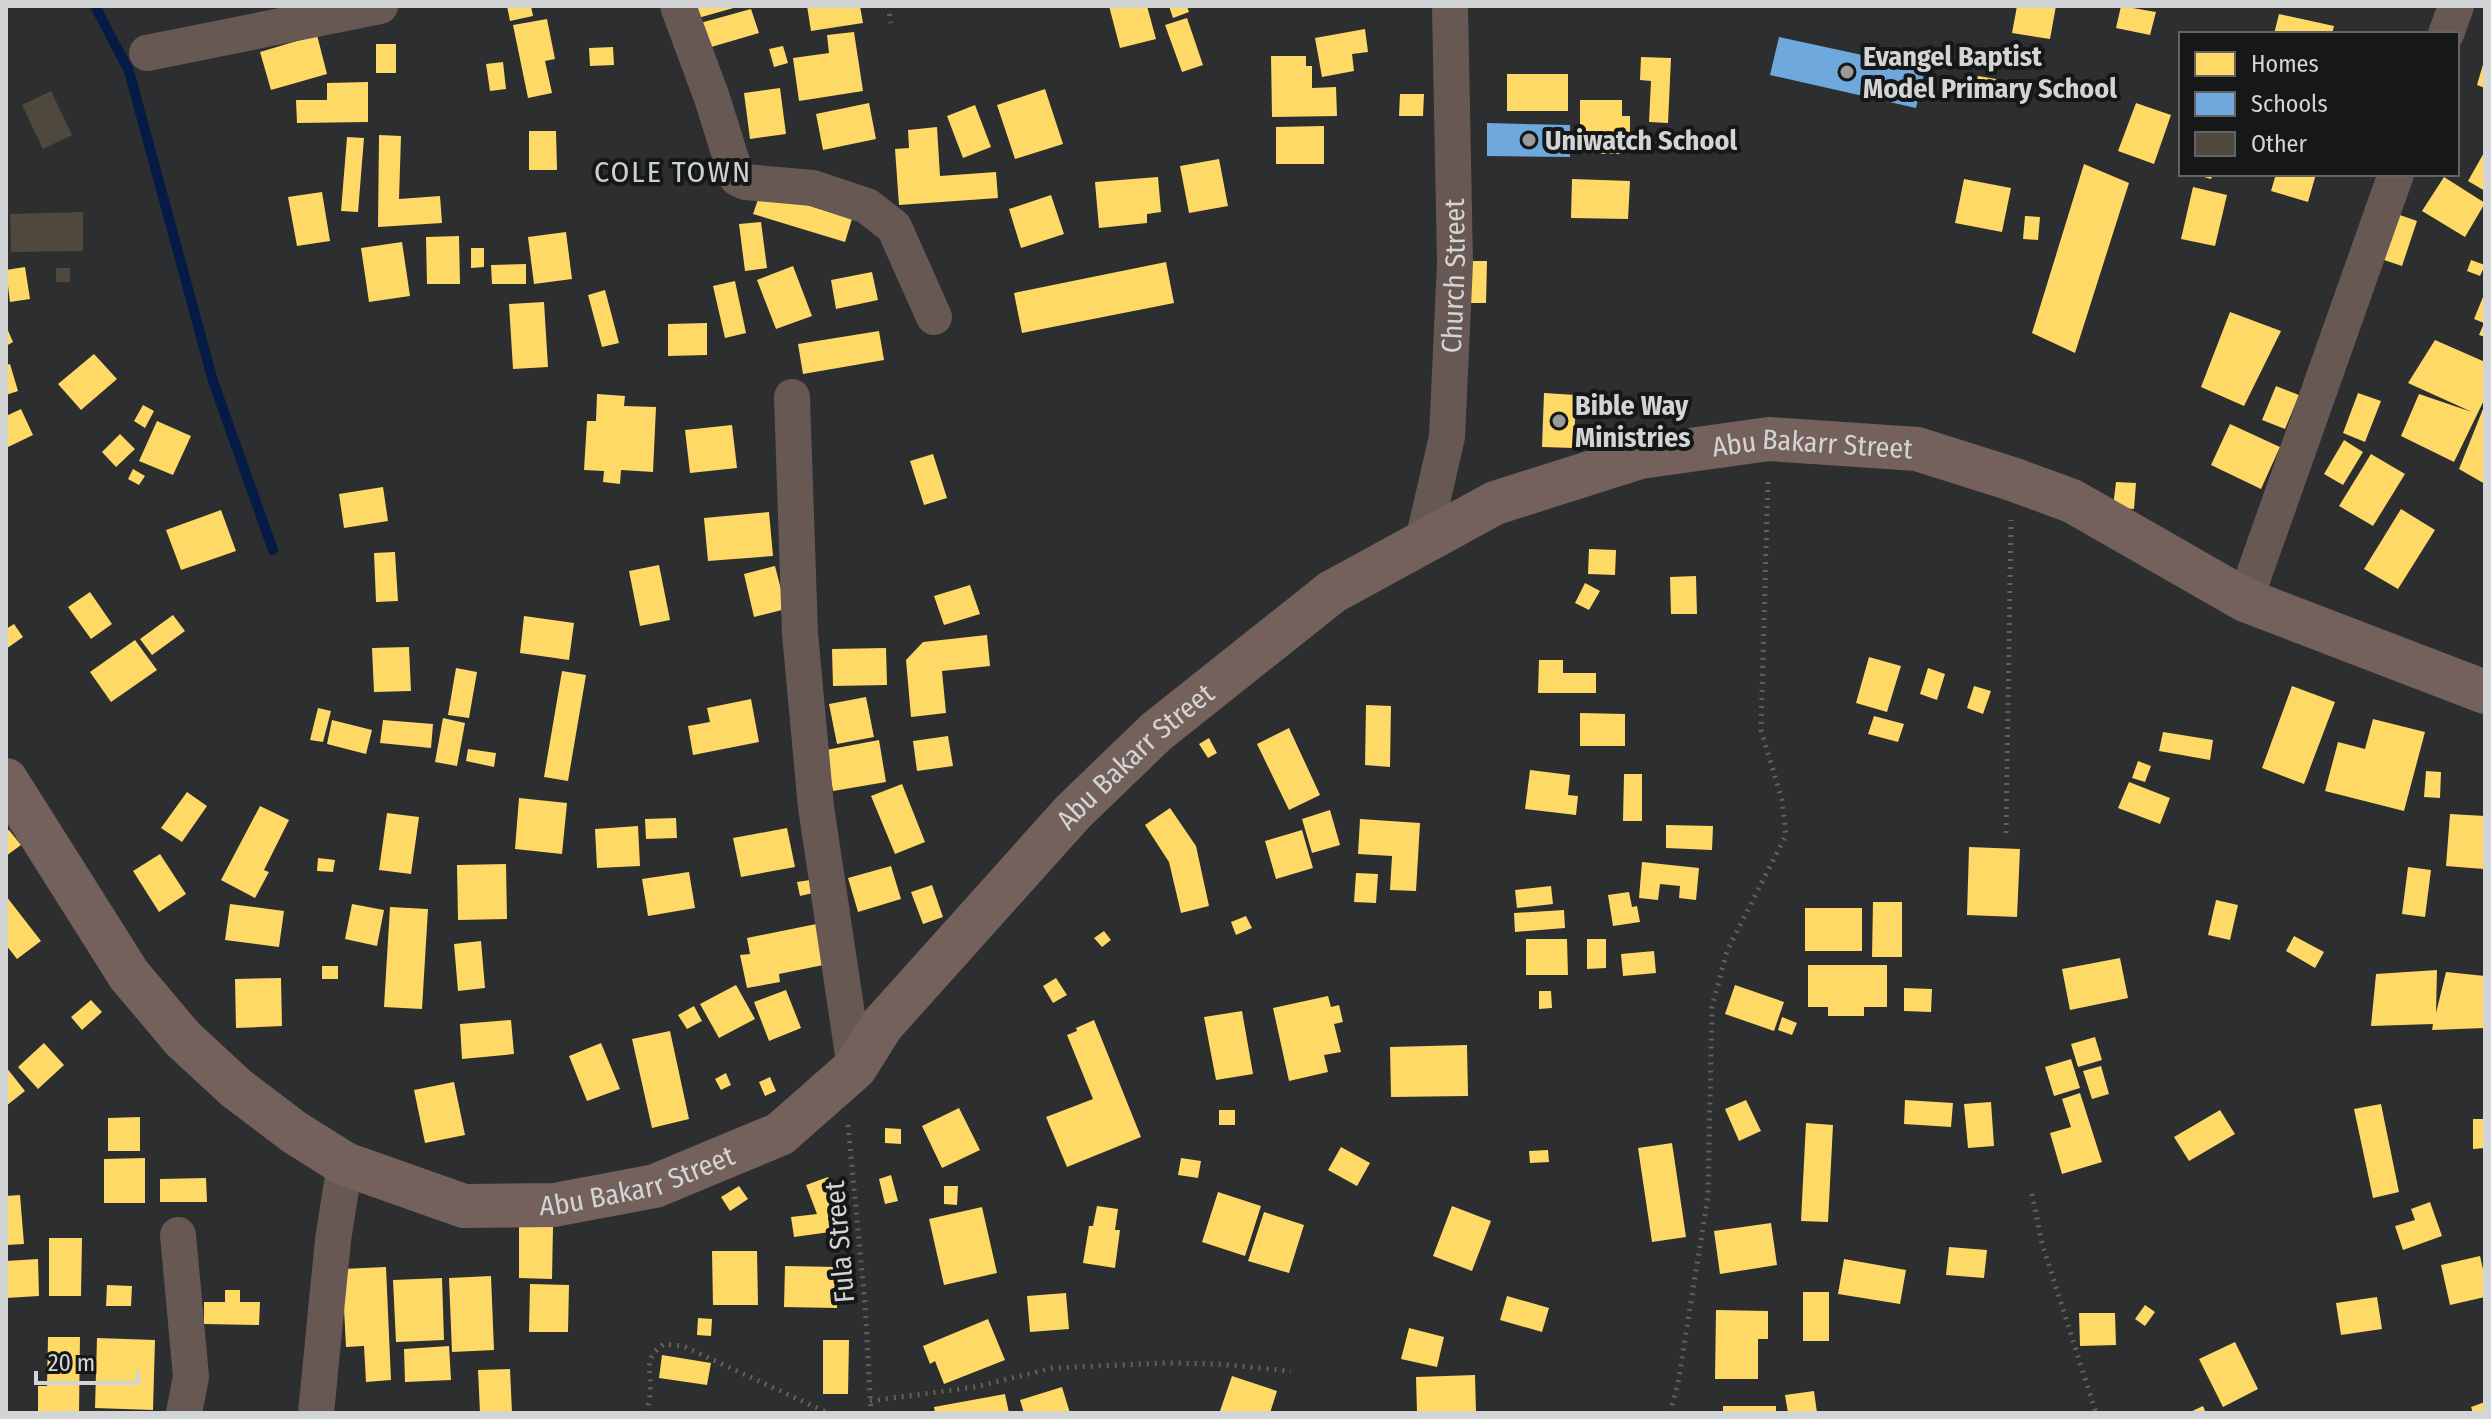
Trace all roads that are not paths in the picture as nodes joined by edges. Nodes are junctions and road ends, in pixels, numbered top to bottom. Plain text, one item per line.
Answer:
1 (380, 6) edge
2 (678, 6) edge
3 (1450, 6) edge
4 (2456, 6) edge
5 (2447, 32) edge
6 (147, 53) dead end
7 (2395, 176) edge
8 (934, 317) dead end
9 (792, 397) dead end
10 (1423, 541) junction
11 (2245, 600) junction
12 (2485, 692) edge
13 (6, 780) edge
14 (855, 1068) junction
15 (345, 1164) junction
16 (178, 1235) dead end
17 (184, 1413) edge
18 (316, 1413) edge

1 - 6 street
2 - 8 street
3 - 10 street, Church Street
4 - 5 street
7 - 11 street
9 - 14 street
10 - 11 street, Abu Bakarr Street
10 - 14 street, Abu Bakarr Street
11 - 12 street, Abu Bakarr Street
13 - 15 street, Abu Bakarr Street
14 - 15 street, Abu Bakarr Street
15 - 18 street
16 - 17 street

